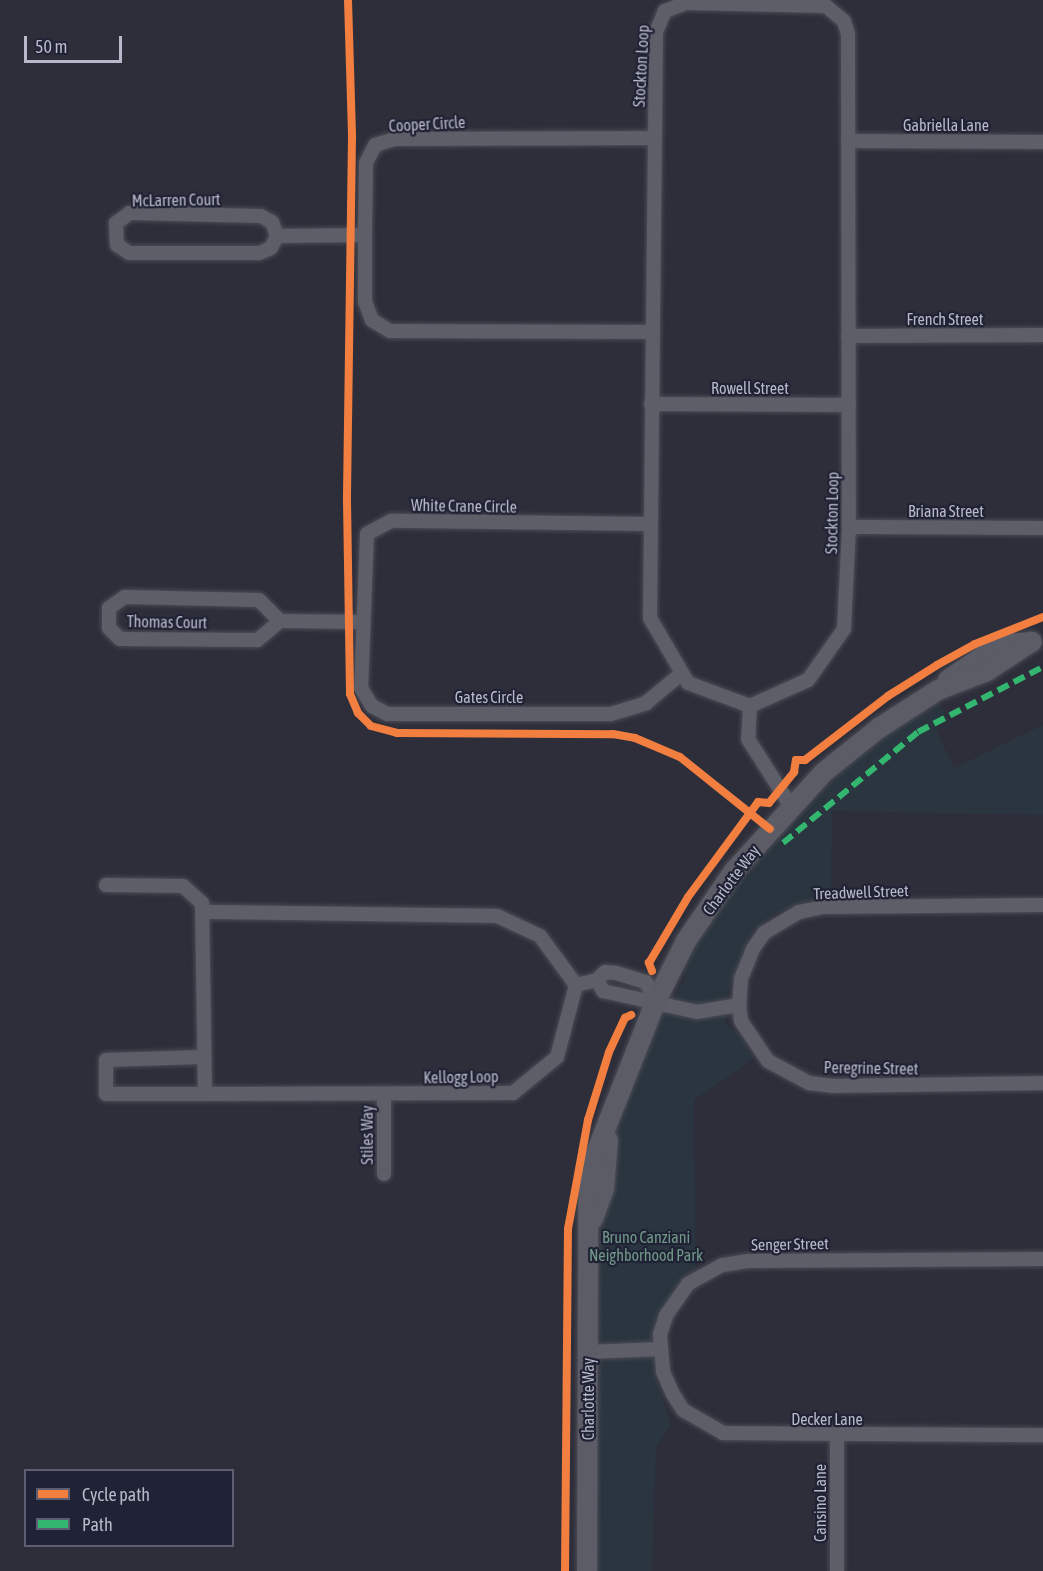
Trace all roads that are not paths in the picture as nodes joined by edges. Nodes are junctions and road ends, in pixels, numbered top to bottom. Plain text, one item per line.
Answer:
1 (655, 138) junction
2 (848, 141) junction
3 (1043, 142) edge
4 (365, 235) junction
5 (277, 236) junction
6 (652, 332) junction
7 (1043, 335) edge
8 (848, 336) junction
9 (651, 404) junction
10 (849, 405) junction
11 (650, 524) junction
12 (849, 527) junction
13 (1043, 528) edge
14 (280, 621) junction
15 (361, 622) junction
16 (1037, 640) edge
17 (682, 673) junction
18 (750, 706) junction
19 (790, 805) junction
20 (106, 885) dead end
21 (1043, 905) edge
22 (205, 912) junction
23 (597, 980) junction
24 (576, 985) junction
25 (656, 1001) junction
26 (739, 1005) junction
27 (202, 1057) junction
28 (1043, 1083) edge
29 (205, 1094) junction
30 (384, 1095) junction
31 (384, 1174) dead end
32 (1043, 1259) edge
33 (660, 1349) junction
34 (588, 1352) junction
35 (1043, 1435) edge
36 (837, 1436) junction
37 (587, 1571) edge
38 (837, 1571) edge

1 - 2 street, Stockton Loop
1 - 4 street, Cooper Circle
1 - 6 street, Stockton Loop
2 - 3 street, Gabriella Lane
2 - 8 street, Stockton Loop
4 - 5 street
4 - 6 street, Cooper Circle
5 - 5 street, McLarren Court
6 - 9 street, Stockton Loop
7 - 8 street, French Street
8 - 10 street, Stockton Loop
9 - 10 street, Rowell Street
9 - 11 street, Stockton Loop
10 - 12 street, Stockton Loop
11 - 15 street, White Crane Circle
11 - 17 street, Stockton Loop
12 - 13 street, Briana Street
12 - 18 street, Stockton Loop
14 - 14 street, Thomas Court
14 - 15 street
15 - 17 street, Gates Circle
16 - 19 street, Charlotte Way
17 - 18 street, Stockton Loop
18 - 19 street
19 - 25 street, Charlotte Way
20 - 22 street
21 - 26 street, Treadwell Street
22 - 24 street
22 - 27 street
23 - 24 street
23 - 25 street
23 - 25 street
24 - 30 street, Kellogg Loop
25 - 26 street
25 - 34 street, Charlotte Way
26 - 28 street, Peregrine Street
27 - 29 street
27 - 29 street, Kellogg Loop
29 - 30 street, Kellogg Loop
30 - 31 street, Stiles Way
32 - 33 street, Senger Street
33 - 34 street
33 - 36 street, Decker Lane
34 - 37 street, Charlotte Way
35 - 36 street, Decker Lane
36 - 38 street, Cansino Lane

